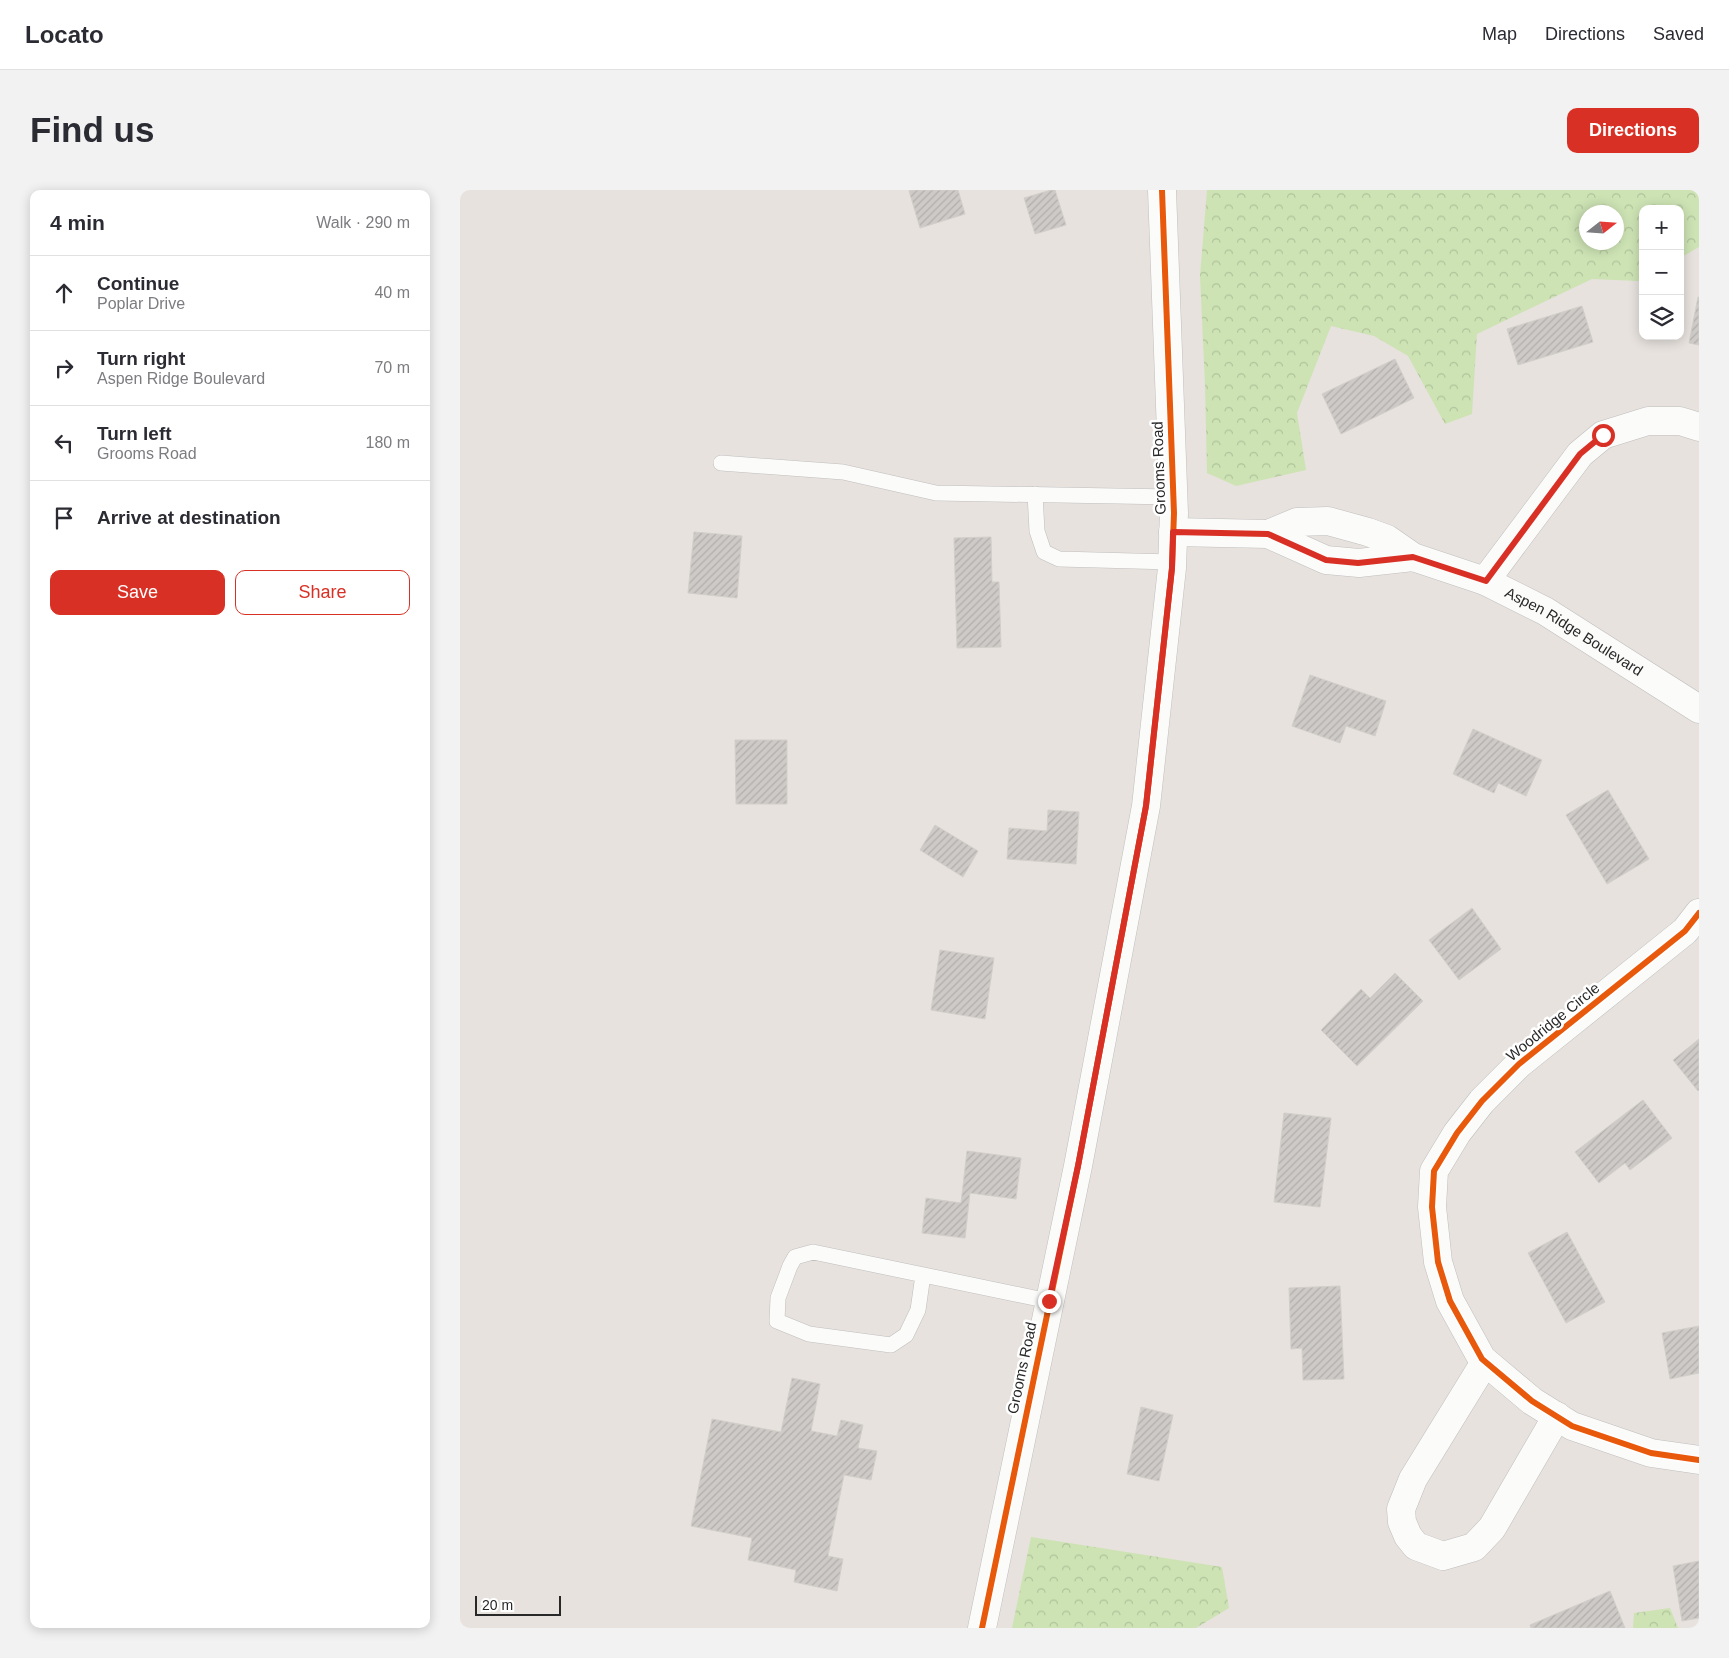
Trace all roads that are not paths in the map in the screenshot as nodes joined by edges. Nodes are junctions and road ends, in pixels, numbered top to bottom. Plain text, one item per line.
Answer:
1 (1162, 190) edge
2 (1699, 427) edge
3 (721, 463) dead end
4 (1035, 494) junction
5 (1173, 497) junction
6 (1173, 532) junction
7 (1268, 534) junction
8 (1413, 557) junction
9 (1172, 562) junction
10 (1486, 581) junction
11 (1699, 709) edge
12 (1699, 913) edge
13 (923, 1275) junction
14 (1049, 1301) junction
15 (1485, 1362) junction
16 (1557, 1416) junction
17 (1699, 1460) edge
18 (982, 1628) edge

1 - 5 street, Grooms Road
2 - 10 street
3 - 4 lane
4 - 5 lane
4 - 9 lane
5 - 6 street, Grooms Road
6 - 7 street, Aspen Ridge Boulevard
6 - 9 street, Grooms Road
7 - 8 street, Aspen Ridge Boulevard
7 - 8 street, Aspen Ridge Boulevard
8 - 10 street, Aspen Ridge Boulevard
9 - 14 street, Grooms Road
10 - 11 street, Aspen Ridge Boulevard
12 - 15 street, Woodridge Circle
13 - 13 lane
13 - 14 lane
14 - 18 street, Grooms Road
15 - 16 street, Woodridge Circle
15 - 16 street
16 - 17 street, Woodridge Circle

